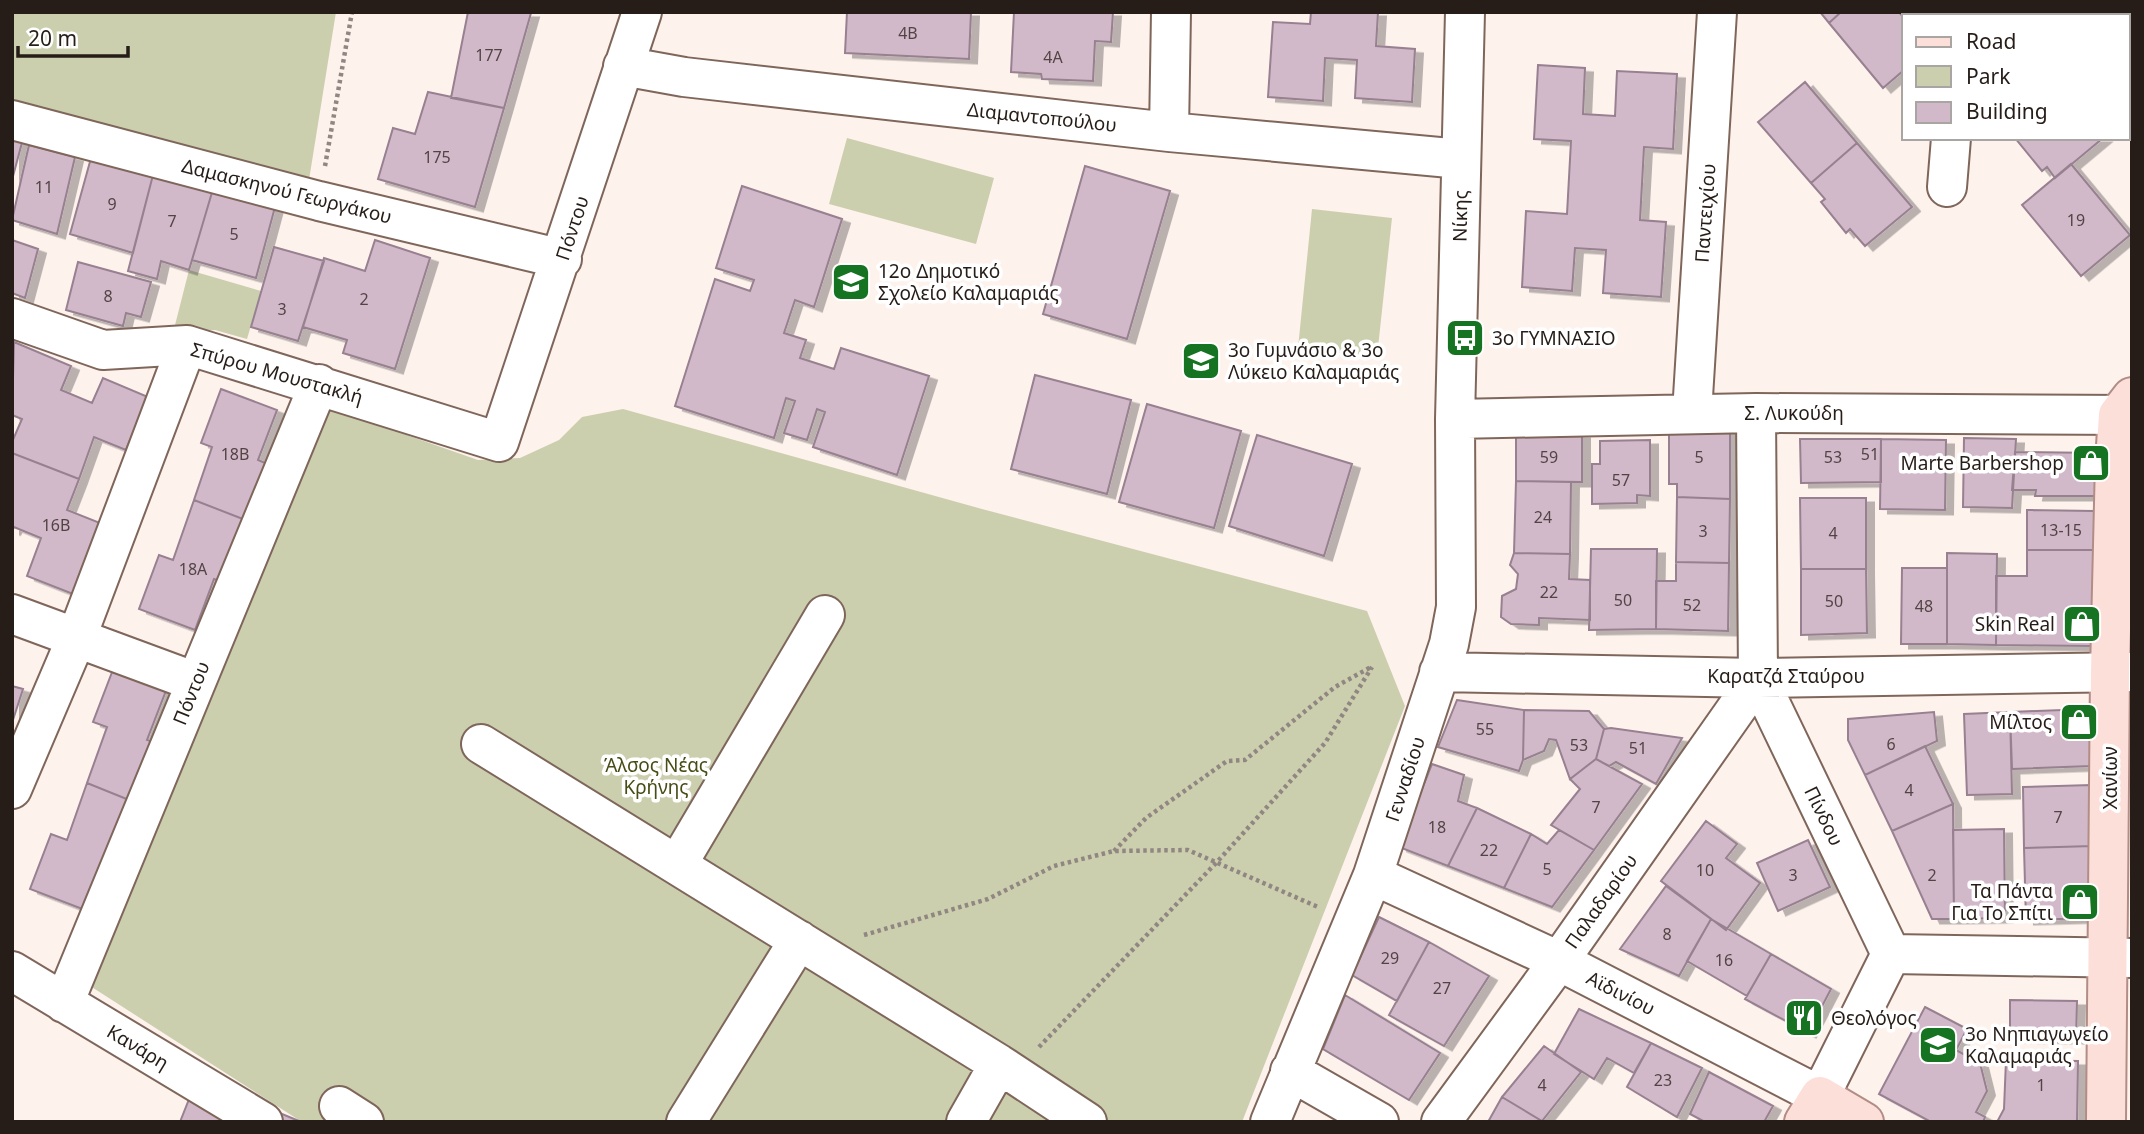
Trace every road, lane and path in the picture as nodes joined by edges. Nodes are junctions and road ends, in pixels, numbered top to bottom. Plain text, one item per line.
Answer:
1 (352, 12) edge
2 (642, 12) edge
3 (1171, 12) edge
4 (1465, 12) edge
5 (1717, 12) edge
6 (624, 66) junction
7 (12, 120) edge
8 (1169, 132) junction
9 (1951, 140) edge
10 (1461, 159) junction
11 (1947, 187) dead end
12 (319, 201) junction
13 (562, 258) junction
14 (12, 317) edge
15 (187, 345) junction
16 (318, 384) junction
17 (2127, 409) edge
18 (1692, 413) junction
19 (1756, 413) junction
20 (1455, 419) junction
21 (499, 442) joint
22 (12, 614) edge
23 (825, 615) dead end
24 (76, 639) junction
25 (1440, 672) junction
26 (2121, 672) edge
27 (1758, 678) junction
28 (196, 682) junction
29 (481, 744) dead end
30 (12, 789) edge
31 (1114, 851) junction
32 (1217, 862) junction
33 (677, 865) junction
34 (1373, 876) junction
35 (1318, 907) dead end
36 (862, 935) dead end
37 (799, 940) junction
38 (1891, 954) junction
39 (2121, 958) edge
40 (1559, 961) junction
41 (12, 972) edge
42 (64, 1003) junction
43 (1015, 1059) junction
44 (1290, 1070) junction
45 (1812, 1109) edge
46 (263, 1122) edge
47 (686, 1122) edge
48 (966, 1122) edge
49 (1087, 1122) edge
50 (1270, 1122) edge
51 (1379, 1122) edge
52 (1441, 1122) edge
53 (1864, 1122) edge
54 (2106, 1122) edge

1 - 12 path
2 - 6 street, Πόντου
3 - 8 street
4 - 10 street, Νίκης
5 - 18 street, Παντειχίου
6 - 8 street, Διαμαντοπούλου
6 - 13 street, Πόντου
7 - 12 street, Δαμασκηνού Γεωργάκου
8 - 10 street, Διαμαντοπούλου
9 - 11 street
10 - 20 street, Νίκης
12 - 13 street, Δαμασκηνού Γεωργάκου
13 - 21 street, Πόντου
14 - 15 street, Σπύρου Μουστακλή
15 - 16 street, Σπύρου Μουστακλή
15 - 24 street
16 - 21 street, Σπύρου Μουστακλή
16 - 28 street, Πόντου
17 - 19 street, Σ. Λυκούδη
17 - 26 main road, Χανίων
18 - 19 street, Σ. Λυκούδη
18 - 20 street, Σ. Λυκούδη
19 - 27 street
20 - 25 street, Γενναδίου
22 - 24 street
23 - 33 street
24 - 28 street
24 - 30 street
25 - 27 street, Καρατζά Σταύρου
25 - 34 street, Γενναδίου
26 - 27 street, Καρατζά Σταύρου
26 - 39 main road, Χανίων
27 - 38 street, Πίνδου
27 - 40 street, Παλαδαρίου
28 - 42 street, Πόντου
29 - 33 street
31 - 32 path
31 - 32 path
31 - 36 path
32 - 35 path
32 - 43 path
33 - 37 street
34 - 40 street, Αϊδινίου
34 - 44 street, Γενναδίου
37 - 43 street
37 - 47 street
38 - 39 street
38 - 45 street
39 - 54 main road, Χανίων
40 - 45 street, Αϊδινίου
40 - 52 street, Παλαδαρίου
41 - 42 street, Κανάρη
42 - 46 street, Κανάρη
43 - 48 street
43 - 49 street
44 - 50 street, Γενναδίου
44 - 51 street
45 - 53 main road, Αϊδινίου

